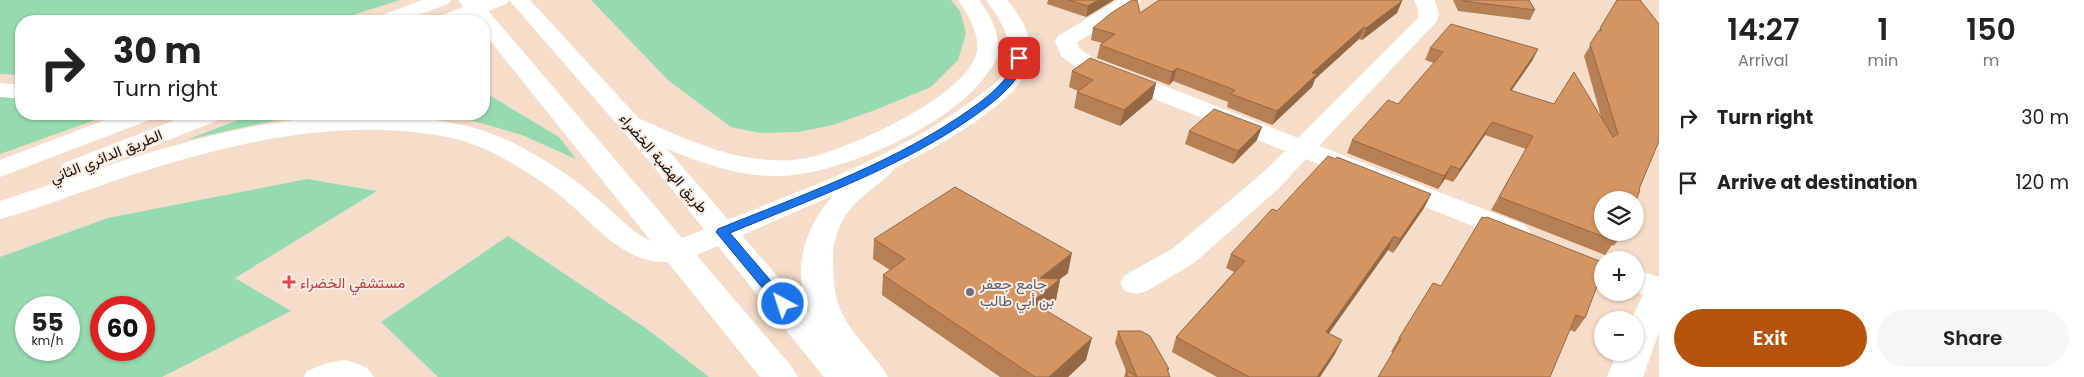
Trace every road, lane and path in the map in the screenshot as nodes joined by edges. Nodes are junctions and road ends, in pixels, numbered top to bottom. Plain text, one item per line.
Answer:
1 (441, 0) edge
2 (468, 0) edge
3 (499, 0) edge
4 (519, 0) edge
5 (968, 0) edge
6 (996, 0) edge
7 (1132, 0) edge
8 (1424, 0) edge
9 (410, 11) junction
10 (396, 15) edge
11 (400, 15) edge
12 (460, 15) edge
13 (481, 15) edge
14 (490, 25) edge
15 (0, 90) edge
16 (15, 91) edge
17 (127, 120) edge
18 (197, 120) edge
19 (631, 124) junction
20 (1303, 147) junction
21 (885, 164) junction
22 (0, 169) edge
23 (0, 198) edge
24 (0, 210) edge
25 (722, 232) junction
26 (1539, 242) edge
27 (677, 252) junction
28 (1136, 283) dead end
29 (1644, 289) edge
30 (1657, 301) edge
31 (1644, 331) edge
32 (1631, 361) edge
33 (314, 377) edge
34 (364, 377) edge
35 (780, 377) edge
36 (844, 377) edge
37 (870, 377) edge
38 (1625, 377) edge

1 - 9 main road
2 - 13 main road
3 - 12 main road
4 - 19 main road, طريق الهضبة الخضراء
5 - 19 main road
6 - 21 main road
7 - 20 main road
8 - 20 main road
9 - 10 main road
9 - 11 main road
14 - 27 main road
15 - 16 main road
17 - 22 main road, الطريق الدائري الثاني
18 - 23 main road, الطريق الدائري الثاني
19 - 25 main road, طريق الهضبة الخضراء
20 - 26 main road
20 - 28 main road
21 - 25 main road
21 - 37 main road
24 - 27 main road
25 - 27 main road
25 - 36 main road, طريق الهضبة الخضراء
27 - 35 main road
29 - 30 main road
30 - 31 main road
32 - 38 main road
33 - 34 lane

